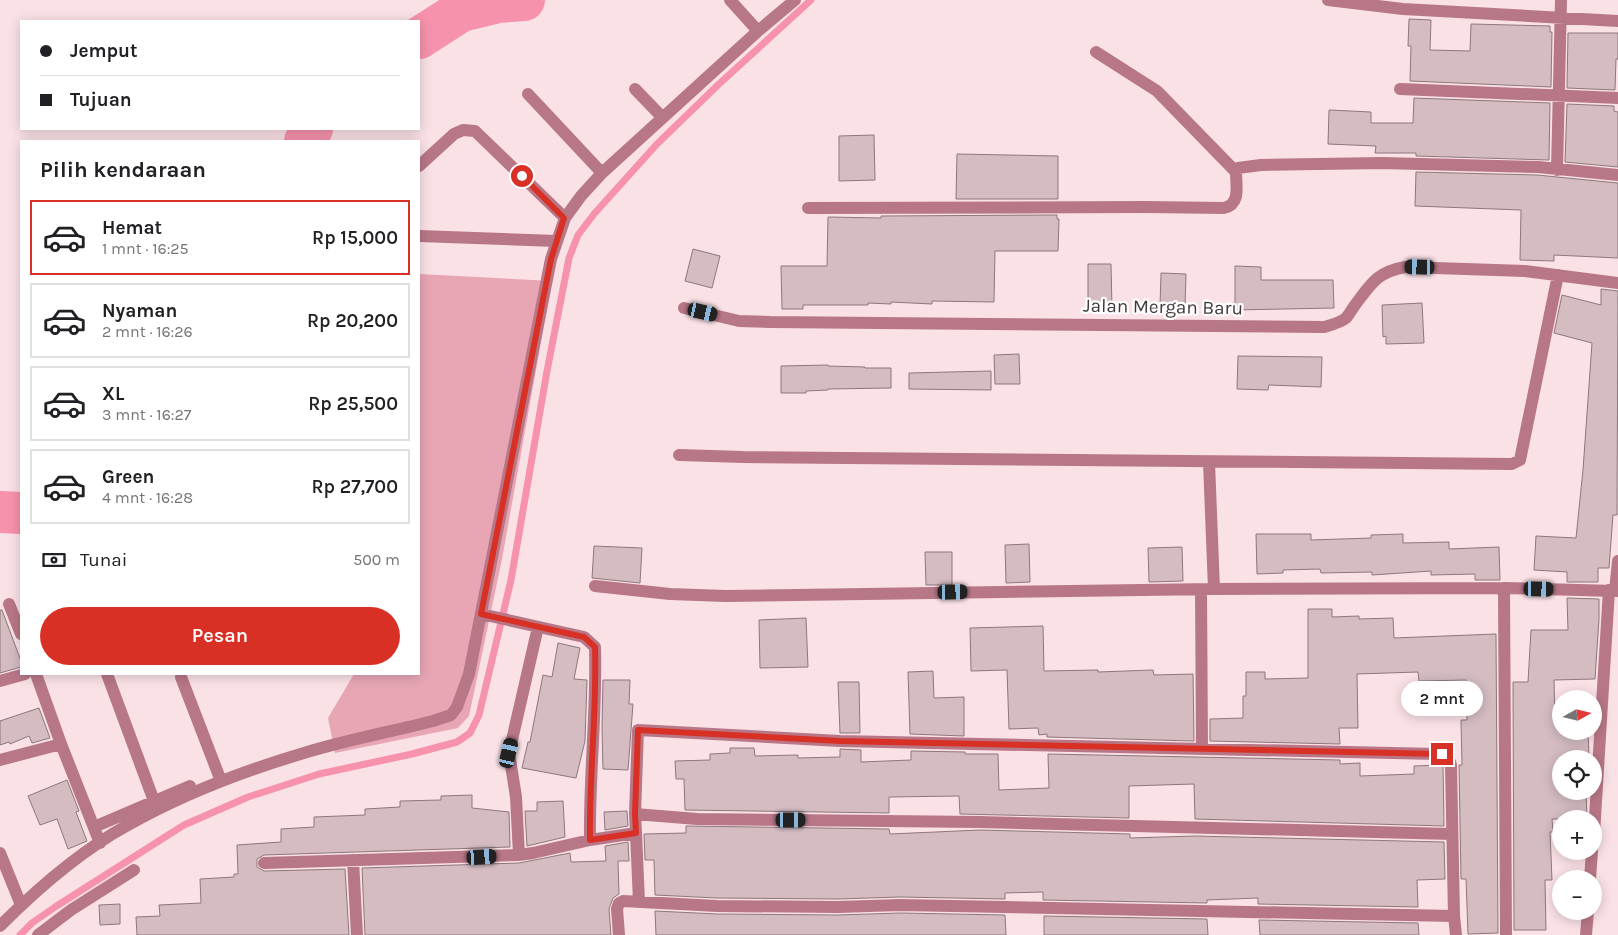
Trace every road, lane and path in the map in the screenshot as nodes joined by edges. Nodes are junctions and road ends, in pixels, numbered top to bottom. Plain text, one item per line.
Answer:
1 (730, 0) edge
2 (795, 0) edge
3 (1328, 0) edge
4 (1561, 0) edge
5 (1561, 18) junction
6 (1618, 21) edge
7 (758, 31) junction
8 (1096, 52) dead end
9 (1400, 88) dead end
10 (635, 89) dead end
11 (528, 94) dead end
12 (1560, 96) junction
13 (1618, 98) edge
14 (662, 117) junction
15 (420, 165) edge
16 (1557, 170) junction
17 (1236, 172) junction
18 (602, 173) junction
19 (1618, 175) edge
20 (808, 208) dead end
21 (564, 218) junction
22 (420, 236) edge
23 (556, 241) junction
24 (1558, 276) junction
25 (1618, 283) edge
26 (684, 308) dead end
27 (679, 455) dead end
28 (1209, 462) junction
29 (1618, 560) edge
30 (596, 586) dead end
31 (1504, 588) junction
32 (1207, 590) junction
33 (1614, 590) edge
34 (9, 604) dead end
35 (486, 615) junction
36 (538, 627) junction
37 (20, 632) edge
38 (21, 675) edge
39 (36, 675) edge
40 (107, 675) edge
41 (181, 676) dead end
42 (0, 681) edge
43 (61, 744) junction
44 (1202, 749) junction
45 (0, 760) edge
46 (219, 778) junction
47 (154, 801) junction
48 (1596, 810) edge
49 (635, 814) junction
50 (94, 827) junction
51 (636, 833) junction
52 (1452, 834) junction
53 (590, 840) junction
54 (100, 843) junction
55 (0, 853) edge
56 (519, 855) junction
57 (354, 860) junction
58 (264, 863) dead end
59 (134, 870) dead end
60 (639, 902) junction
61 (21, 905) junction
62 (1454, 916) junction
63 (1587, 920) edge
64 (0, 926) edge
65 (38, 935) edge
66 (357, 935) edge
67 (619, 935) edge
68 (1456, 935) edge
69 (1506, 935) edge
70 (1586, 935) edge

1 - 7 street
2 - 7 street
3 - 5 street
4 - 5 street
5 - 6 street
5 - 12 street
7 - 14 street
8 - 17 street
9 - 12 street
10 - 14 street
11 - 18 street
12 - 13 street
12 - 16 street
14 - 18 street
15 - 21 street
16 - 17 street
16 - 19 street
17 - 20 street
18 - 21 street
21 - 23 street
22 - 23 street
23 - 35 street
24 - 25 street, Jalan Mergan Baru
24 - 26 street, Jalan Mergan Baru
24 - 28 street
27 - 28 street
28 - 32 street
29 - 33 street
30 - 32 street
31 - 32 street
31 - 33 street
31 - 69 street
32 - 44 street
33 - 48 street
34 - 37 street
35 - 36 street
35 - 46 street
36 - 53 street
36 - 56 street
38 - 42 street
39 - 43 street
40 - 47 street
41 - 46 street
43 - 45 street
43 - 50 street
44 - 49 street
44 - 52 street
46 - 47 street
46 - 54 street
47 - 50 street
49 - 51 street
49 - 52 street
50 - 54 street
51 - 53 street
51 - 60 street
52 - 62 street
53 - 56 street
54 - 61 street
55 - 61 street
56 - 57 street
57 - 58 street
57 - 66 street
59 - 65 street
60 - 62 street
60 - 67 street
61 - 64 street
62 - 68 street
63 - 70 street

